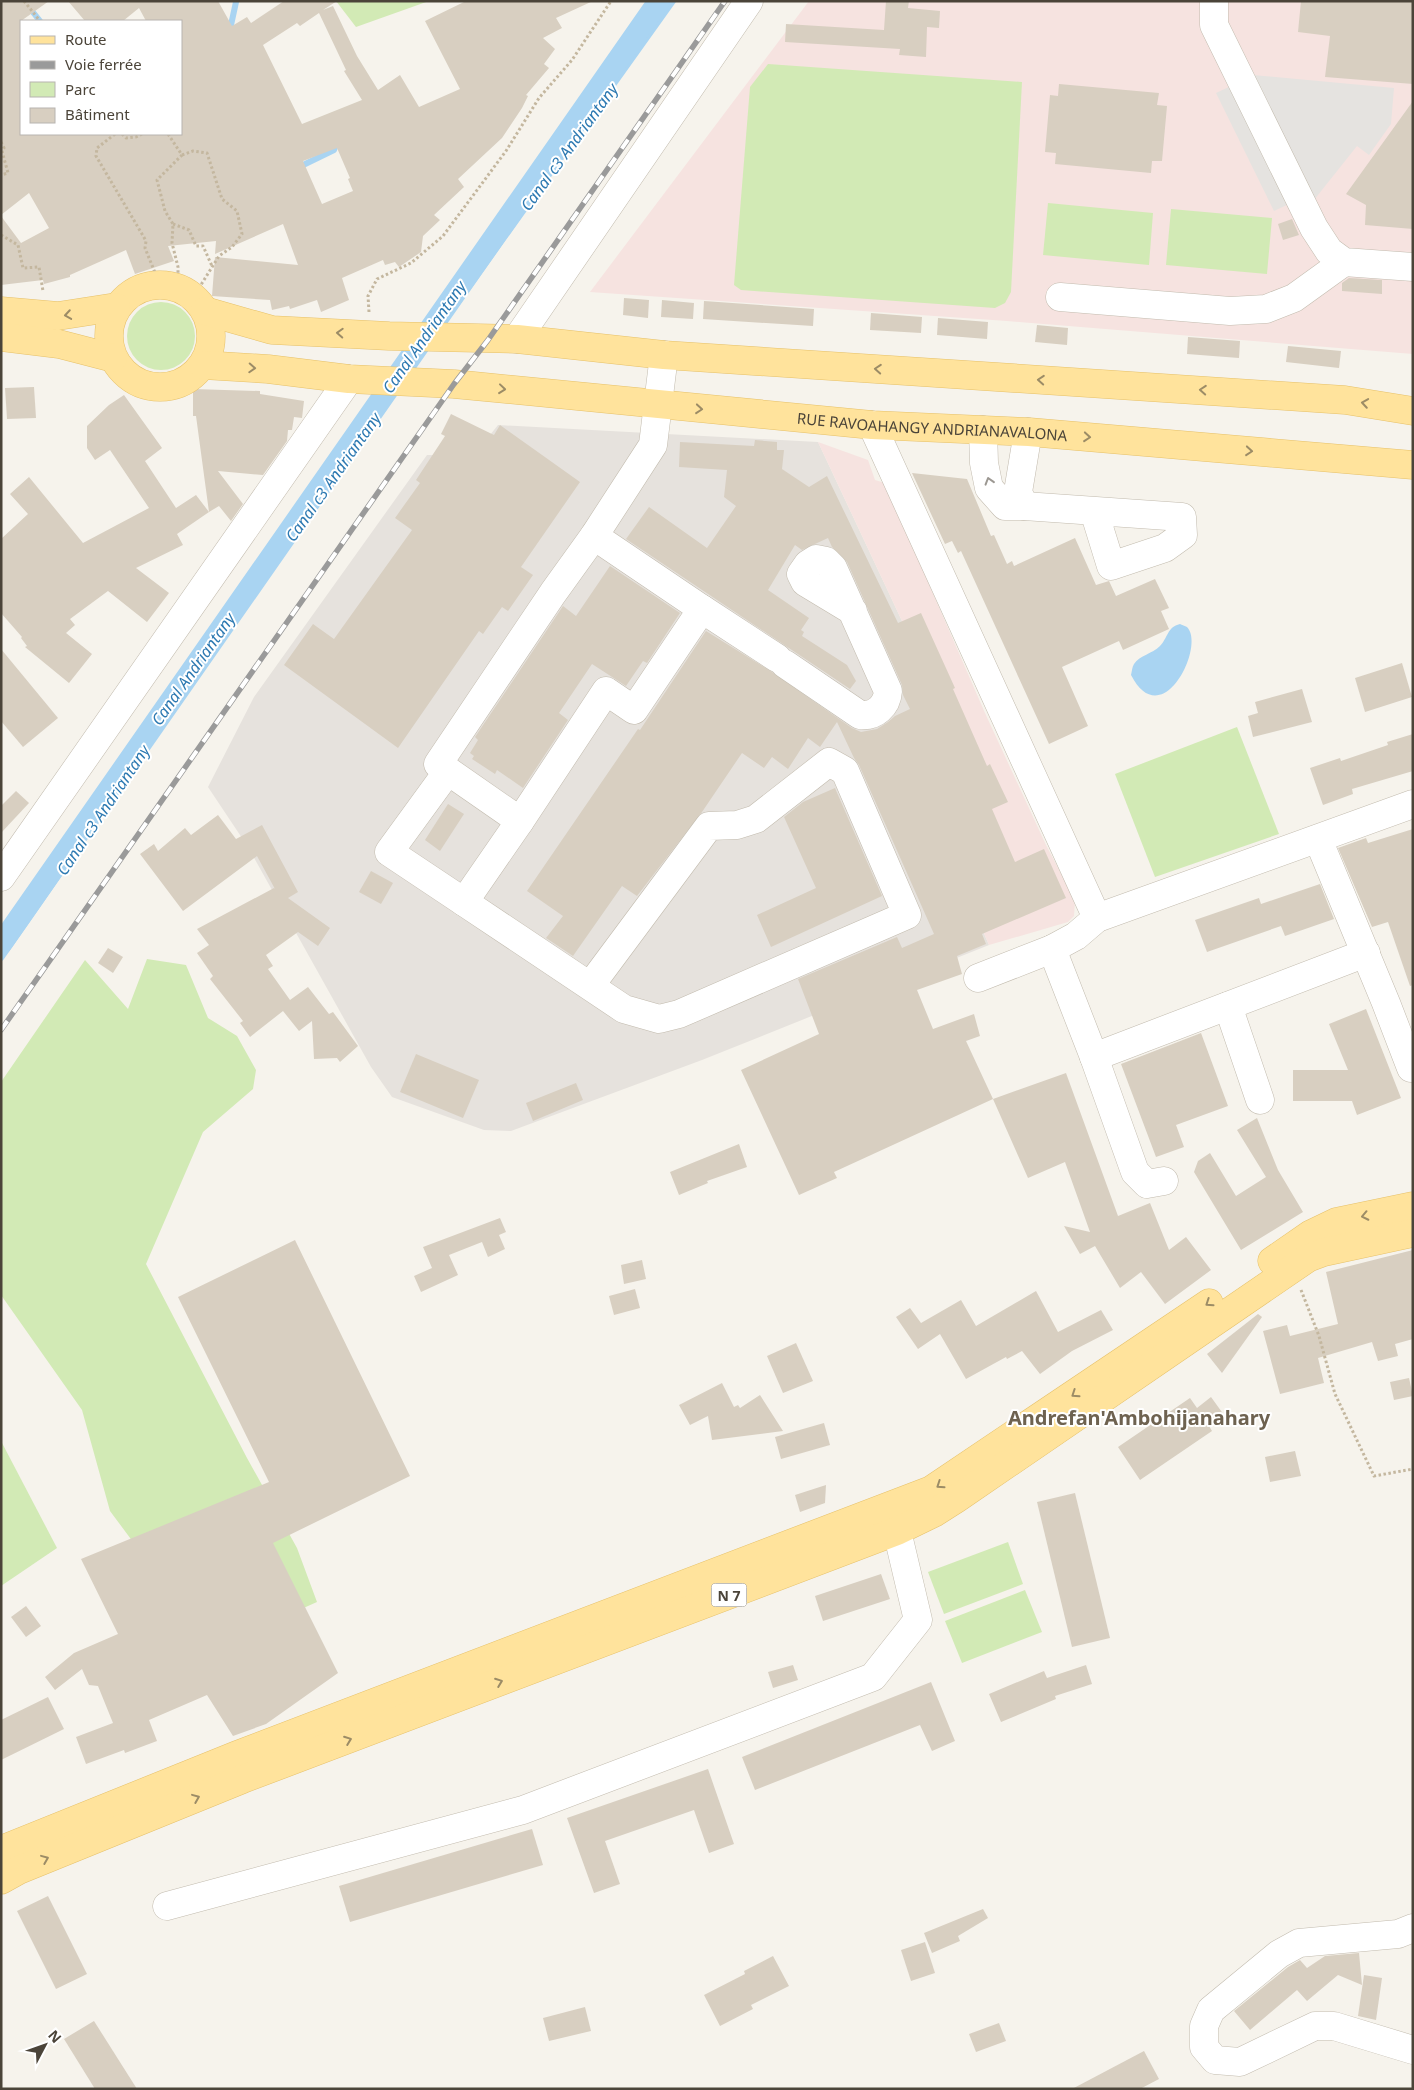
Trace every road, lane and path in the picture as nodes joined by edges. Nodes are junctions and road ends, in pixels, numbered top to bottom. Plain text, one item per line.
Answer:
1 (24, 1) edge
2 (611, 1) edge
3 (749, 1) edge
4 (1214, 1) edge
5 (39, 20) edge
6 (114, 135) edge
7 (123, 135) edge
8 (140, 135) edge
9 (169, 135) edge
10 (1, 142) edge
11 (182, 155) junction
12 (1, 175) edge
13 (173, 224) junction
14 (1, 235) edge
15 (1344, 262) junction
16 (212, 267) junction
17 (1413, 267) edge
18 (184, 295) junction
19 (1060, 297) dead end
20 (116, 308) junction
21 (1, 311) edge
22 (43, 315) junction
23 (380, 335) junction
24 (1, 337) edge
25 (517, 339) junction
26 (664, 355) junction
27 (113, 358) junction
28 (203, 365) junction
29 (349, 379) junction
30 (658, 405) junction
31 (1413, 411) edge
32 (872, 425) junction
33 (983, 430) junction
34 (1028, 432) junction
35 (1413, 465) edge
36 (1024, 506) junction
37 (1094, 511) dead end
38 (594, 536) junction
39 (702, 610) junction
40 (853, 611) dead end
41 (448, 771) junction
42 (1413, 804) edge
43 (520, 821) junction
44 (1318, 838) junction
45 (1, 877) edge
46 (464, 902) junction
47 (1097, 918) junction
48 (1052, 949) junction
49 (1366, 953) junction
50 (978, 978) dead end
51 (590, 986) junction
52 (1228, 1006) junction
53 (1094, 1057) junction
54 (1411, 1068) dead end
55 (1260, 1100) dead end
56 (1164, 1181) dead end
57 (1413, 1206) edge
58 (1413, 1234) edge
59 (1293, 1269) junction
60 (1413, 1469) edge
61 (886, 1526) junction
62 (1, 1850) edge
63 (1, 1880) edge
64 (167, 1906) dead end
65 (1413, 1928) edge
66 (1413, 2050) edge

1 - 5 path
2 - 23 path
3 - 25 street
4 - 15 street
6 - 18 path
7 - 8 path
9 - 11 path
10 - 12 path
11 - 13 path
11 - 16 path
13 - 16 path
13 - 18 path
14 - 22 path
15 - 17 street
15 - 19 street
16 - 18 path
18 - 20 main road
23 -> 18 main road
18 - 28 main road
20 -> 22 main road
20 - 27 main road
21 - 22 main road
23 - 25 main road
24 - 27 main road
25 - 26 main road
26 - 30 street
31 -> 26 main road
27 - 28 main road
28 -> 29 main road, RUE RAVOAHANGY ANDRIANAVALONA
29 -> 30 main road, RUE RAVOAHANGY ANDRIANAVALONA
29 - 45 street
30 -> 32 main road, RUE RAVOAHANGY ANDRIANAVALONA
30 - 38 street
32 - 33 main road, RUE RAVOAHANGY ANDRIANAVALONA
32 - 47 street
33 - 34 main road, RUE RAVOAHANGY ANDRIANAVALONA
36 -> 33 street
34 -> 35 main road, RUE RAVOAHANGY ANDRIANAVALONA
34 - 36 street
36 - 37 street
38 - 39 street
38 - 41 street
39 - 40 street
39 - 43 street
41 - 43 street
41 - 46 street
42 - 44 street
43 - 46 street
44 - 47 street
44 - 49 street
46 - 51 street
47 - 48 street
48 - 50 street
48 - 53 street
49 - 52 street
49 - 54 street
51 - 51 street
52 - 53 street
52 - 55 street
53 - 56 street
57 -> 61 main road, N 7
58 - 59 main road, N 7
59 - 60 path
59 - 61 main road, N 7
61 - 62 main road, N 7
63 -> 61 main road, N 7
61 - 64 street
65 - 66 street

